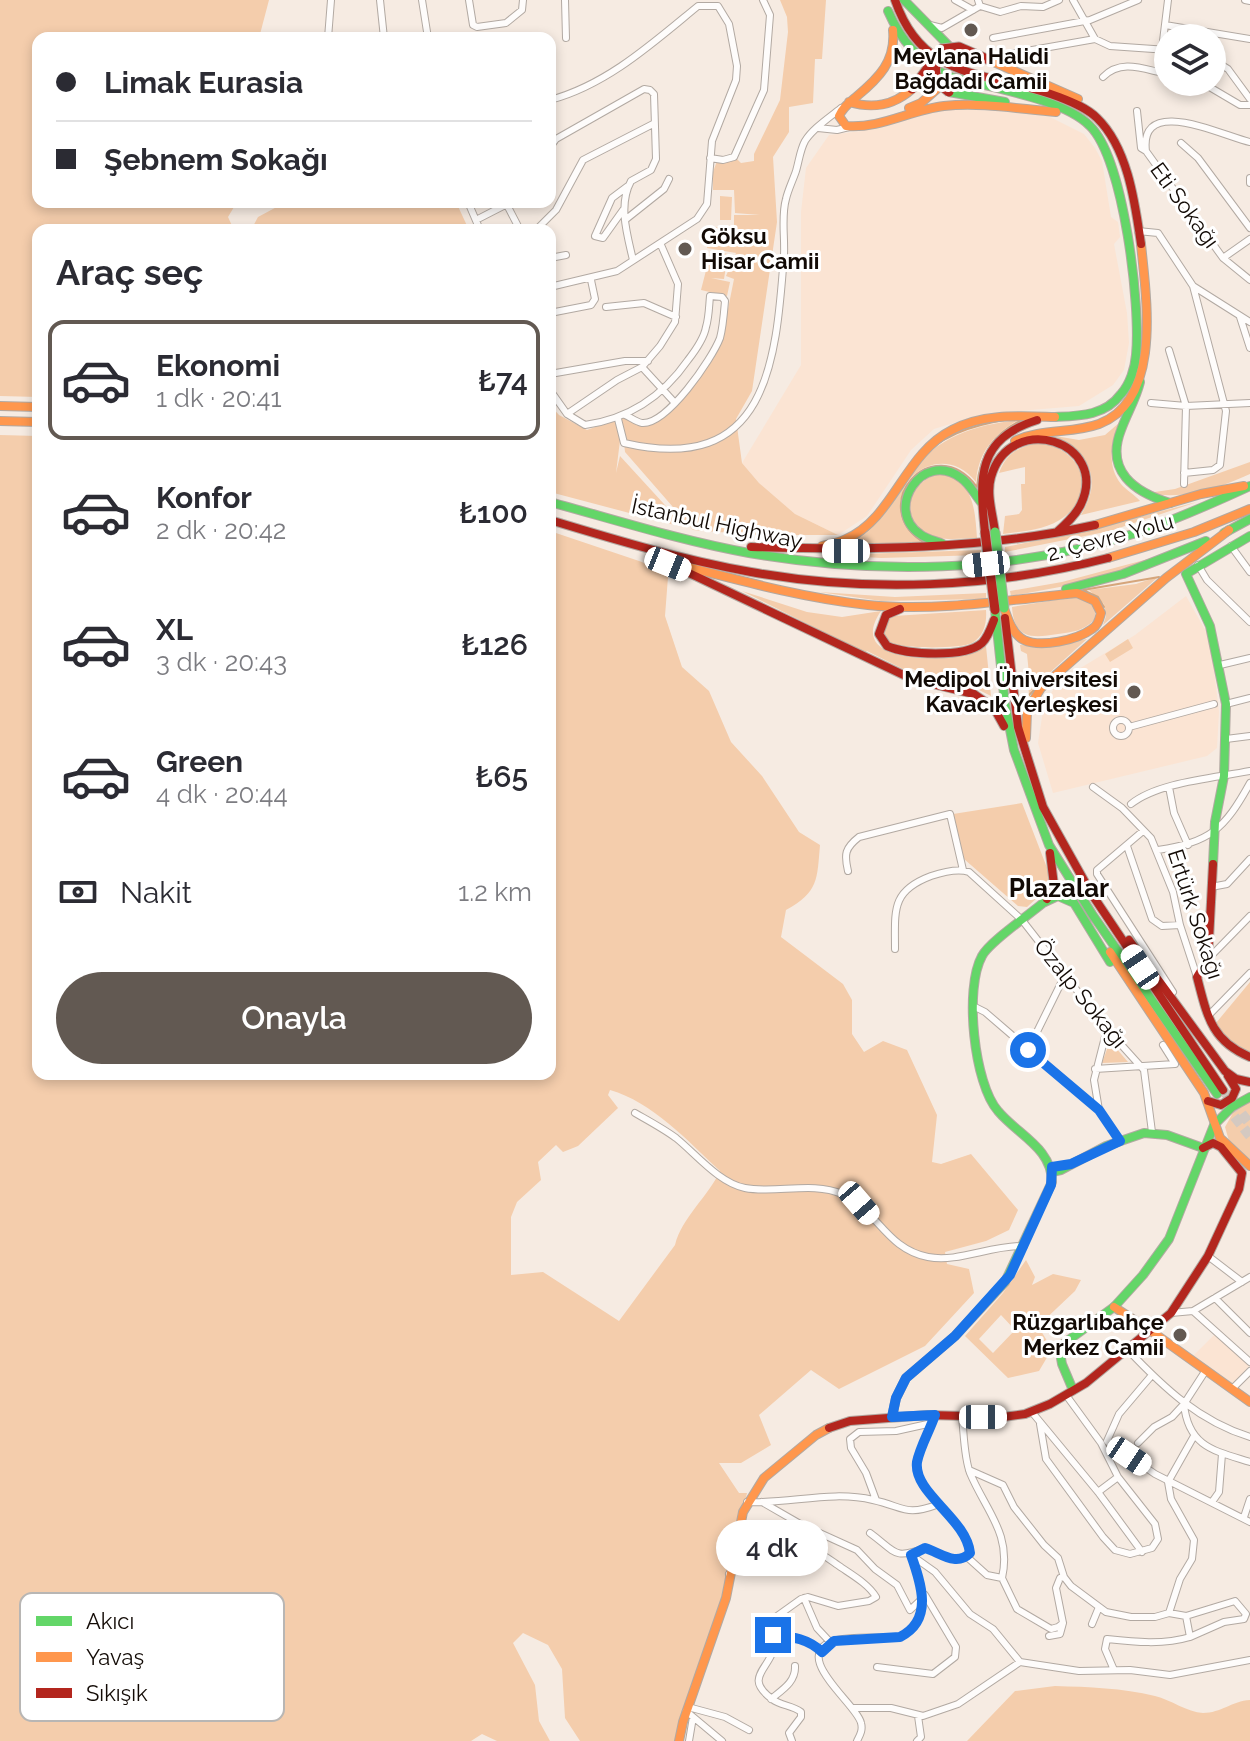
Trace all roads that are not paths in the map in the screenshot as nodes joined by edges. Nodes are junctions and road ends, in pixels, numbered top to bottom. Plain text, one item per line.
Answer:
1 (331, 0) edge
2 (380, 0) edge
3 (422, 0) edge
4 (469, 0) edge
5 (523, 0) edge
6 (565, 0) edge
7 (763, 0) edge
8 (886, 0) edge
9 (895, 0) edge
10 (904, 0) edge
11 (955, 0) edge
12 (1059, 0) edge
13 (1073, 0) edge
14 (1138, 0) edge
15 (1168, 0) edge
16 (979, 3) edge
17 (973, 10) junction
18 (888, 11) junction
19 (1084, 21) junction
20 (927, 24) junction
21 (1165, 24) edge
22 (944, 27) junction
23 (328, 32) edge
24 (381, 32) edge
25 (427, 32) edge
26 (1226, 35) edge
27 (566, 38) dead end
28 (993, 38) dead end
29 (1095, 39) junction
30 (1250, 39) edge
31 (949, 46) joint
32 (1154, 49) edge
33 (1004, 55) dead end
34 (989, 60) junction
35 (1226, 68) edge
36 (1154, 72) edge
37 (1103, 77) dead end
38 (937, 89) tunnel mouth
39 (1225, 96) edge
40 (556, 98) edge
41 (1250, 102) edge
42 (845, 105) junction
43 (1137, 111) dead end
44 (1056, 112) junction
45 (1083, 119) junction
46 (653, 124) junction
47 (1105, 126) junction
48 (849, 127) junction
49 (818, 128) junction
50 (556, 139) edge
51 (1250, 142) edge
52 (1181, 143) dead end
53 (1146, 151) junction
54 (710, 158) junction
55 (669, 179) dead end
56 (628, 186) junction
57 (625, 207) junction
58 (471, 208) edge
59 (501, 208) edge
60 (476, 220) junction
61 (624, 221) junction
62 (478, 224) edge
63 (542, 224) edge
64 (1250, 228) edge
65 (1138, 231) junction
66 (1250, 239) edge
67 (661, 245) junction
68 (566, 255) dead end
69 (556, 257) edge
70 (1223, 258) junction
71 (633, 260) junction
72 (591, 280) junction
73 (1250, 280) edge
74 (556, 286) edge
75 (1193, 286) junction
76 (606, 307) dead end
77 (556, 312) edge
78 (676, 317) junction
79 (1240, 317) junction
80 (1250, 322) edge
81 (1250, 348) edge
82 (1169, 350) dead end
83 (694, 351) junction
84 (710, 359) junction
85 (645, 364) junction
86 (556, 373) edge
87 (1140, 382) junction
88 (663, 390) junction
89 (556, 398) edge
90 (675, 403) junction
91 (1151, 403) dead end
92 (1225, 403) junction
93 (1250, 403) edge
94 (0, 406) edge
95 (1186, 406) junction
96 (32, 407) edge
97 (567, 414) junction
98 (621, 417) junction
99 (1055, 417) junction
100 (0, 421) edge
101 (32, 422) edge
102 (1007, 447) junction
103 (1184, 473) junction
104 (1184, 484) dead end
105 (1250, 486) edge
106 (981, 502) junction
107 (1170, 503) junction
108 (556, 504) edge
109 (1250, 509) edge
110 (1250, 519) edge
111 (556, 522) edge
112 (1229, 530) junction
113 (990, 532) junction
114 (1057, 532) junction
115 (1250, 536) edge
116 (614, 540) junction
117 (718, 546) junction
118 (957, 546) junction
119 (1231, 546) junction
120 (798, 549) junction
121 (652, 558) junction
122 (1198, 565) junction
123 (1250, 572) edge
124 (1045, 594) junction
125 (904, 607) junction
126 (999, 609) junction
127 (1250, 622) edge
128 (1250, 658) edge
129 (1220, 665) junction
130 (1250, 698) edge
131 (1214, 704) dead end
132 (1226, 704) junction
133 (1129, 727) dead end
134 (1250, 736) edge
135 (1226, 739) junction
136 (1014, 750) junction
137 (1026, 756) junction
138 (1250, 771) edge
139 (1224, 776) junction
140 (1250, 783) edge
141 (1093, 787) dead end
142 (1169, 787) junction
143 (1131, 804) dead end
144 (1143, 831) junction
145 (1214, 833) junction
146 (1049, 845) junction
147 (1188, 845) junction
148 (1127, 846) junction
149 (1158, 850) junction
150 (1250, 859) edge
151 (1075, 868) junction
152 (963, 870) junction
153 (848, 871) dead end
154 (1211, 887) junction
155 (1043, 903) junction
156 (1092, 914) junction
157 (1250, 916) edge
158 (1022, 920) junction
159 (1180, 925) junction
160 (895, 949) dead end
161 (1208, 959) junction
162 (1250, 973) edge
163 (1065, 975) junction
164 (1197, 977) junction
165 (1144, 1005) junction
166 (1177, 1006) junction
167 (975, 1007) junction
168 (1209, 1015) junction
169 (1107, 1029) junction
170 (1163, 1045) dead end
171 (1028, 1050) junction
172 (1250, 1057) edge
173 (1140, 1066) junction
174 (1095, 1069) junction
175 (1225, 1071) junction
176 (1250, 1082) edge
177 (1250, 1097) edge
178 (1208, 1101) junction
179 (1099, 1110) junction
180 (635, 1113) dead end
181 (1214, 1125) junction
182 (1152, 1132) junction
183 (1120, 1141) junction
184 (1200, 1150) junction
185 (1250, 1166) edge
186 (1056, 1168) junction
187 (1250, 1177) edge
188 (1239, 1189) junction
189 (1024, 1246) junction
190 (1208, 1256) junction
191 (1250, 1278) edge
192 (1242, 1282) junction
193 (1215, 1298) junction
194 (1114, 1307) junction
195 (1193, 1311) junction
196 (1171, 1313) junction
197 (1151, 1331) junction
198 (1250, 1333) edge
199 (1128, 1350) junction
200 (1250, 1362) edge
201 (1206, 1370) junction
202 (1250, 1371) edge
203 (1152, 1375) junction
204 (1232, 1389) junction
205 (1070, 1393) junction
206 (1250, 1402) edge
207 (1184, 1404) junction
208 (1031, 1411) junction
209 (892, 1417) junction
210 (962, 1417) junction
211 (934, 1419) junction
212 (1040, 1424) junction
213 (1194, 1436) junction
214 (1250, 1437) edge
215 (1104, 1442) junction
216 (1138, 1443) dead end
217 (1222, 1454) junction
218 (1250, 1462) edge
219 (969, 1470) junction
220 (1118, 1477) junction
221 (1168, 1482) junction
222 (1098, 1492) junction
223 (1250, 1499) edge
224 (876, 1500) junction
225 (747, 1502) junction
226 (762, 1502) junction
227 (1212, 1502) junction
228 (939, 1504) junction
229 (1247, 1520) edge
230 (870, 1533) dead end
231 (1142, 1552) junction
232 (911, 1555) junction
233 (967, 1557) junction
234 (729, 1574) junction
235 (1064, 1577) junction
236 (1002, 1578) junction
237 (923, 1594) junction
238 (804, 1598) junction
239 (1099, 1607) junction
240 (1169, 1613) junction
241 (1186, 1616) junction
242 (1063, 1623) junction
243 (1092, 1624) dead end
244 (773, 1635) junction
245 (1049, 1636) dead end
246 (1190, 1637) junction
247 (831, 1643) junction
248 (822, 1652) junction
249 (1250, 1660) edge
250 (1020, 1662) junction
251 (795, 1666) dead end
252 (877, 1667) dead end
253 (1114, 1670) junction
254 (771, 1699) junction
255 (854, 1708) junction
256 (689, 1712) junction
257 (918, 1716) junction
258 (749, 1730) dead end
259 (921, 1740) edge
260 (679, 1741) edge
261 (689, 1741) edge
262 (722, 1741) edge
263 (792, 1741) edge
264 (857, 1741) edge

1 - 23 street
2 - 24 street
3 - 25 street
4 - 5 street
6 - 27 street
7 - 54 street
8 - 18 main road
9 - 47 main road
10 - 20 main road
11 - 17 street
12 - 16 street
13 - 19 street
14 - 19 street
15 - 21 street
16 - 17 street
17 - 22 street
18 - 42 main road
18 - 45 main road
19 - 28 street
19 - 29 street
20 - 22 street
20 - 31 main road
22 - 31 street
26 - 30 street
29 - 32 street
29 - 33 street
34 - 42 main road, bridge
34 - 44 main road, bridge
34 - 47 main road
35 - 41 street
36 - 37 street
38 - 48 main road
39 - 41 street
40 - 54 street
42 - 48 main road
42 - 49 street
43 - 53 street
44 - 45 main road
44 - 48 main road
45 - 99 main road
46 - 50 street
46 - 56 street
46 - 63 street
47 - 65 main road
48 - 49 street
49 - 98 street
51 - 53 street, Eti Sokağı
52 - 64 street
53 - 70 street, Eti Sokağı
54 - 67 street
55 - 61 street
56 - 57 street
56 - 57 street
57 - 61 street
58 - 60 street
59 - 60 street
60 - 62 street
61 - 71 street
65 - 75 street
65 - 87 main road
66 - 70 street
67 - 71 street
67 - 78 street
68 - 69 street
70 - 73 street, Eti Sokağı
71 - 72 street
72 - 74 street
72 - 77 street
75 - 79 street
75 - 92 street
76 - 78 street
78 - 85 street
79 - 80 street
79 - 81 street
82 - 95 street
83 - 84 street
83 - 84 street
83 - 88 street
84 - 90 street
85 - 86 street
85 - 88 street
85 - 97 street
87 - 102 main road
87 - 107 main road
88 - 90 street
88 - 98 street
89 - 97 street
90 - 98 street
91 - 95 street
92 - 93 street
92 - 95 street
92 - 103 street
94 - 96 main road
95 - 103 street
97 - 98 street
99 - 106 main road
99 - 120 main road
100 - 101 main road
102 - 113 main road
102 - 114 main road
103 - 104 street
105 - 107 main road
105 - 117 main road, İstanbul Highway
106 - 113 main road
106 - 118 main road
107 - 114 main road
108 - 117 main road, İstanbul Highway
109 - 116 main road, 2. Çevre Yolu
110 - 112 main road
111 - 116 main road, 2. Çevre Yolu
112 - 124 main road
112 - 137 main road
113 - 126 main road, bridge
114 - 118 main road
115 - 119 main road
116 - 121 main road
117 - 120 main road
118 - 120 main road
119 - 122 main road
119 - 123 street
121 - 125 main road
121 - 136 main road
122 - 127 street
122 - 129 main road
124 - 125 main road
124 - 126 main road
125 - 126 main road
126 - 136 main road
126 - 137 main road
128 - 129 street
129 - 132 main road
130 - 132 street
131 - 133 street
132 - 135 main road
134 - 135 street
135 - 139 main road
136 - 146 main road
137 - 151 main road
138 - 139 street
139 - 142 street
139 - 145 main road
140 - 145 street
141 - 144 street, Ertürk Sokağı
142 - 143 street
142 - 147 street
144 - 148 street
144 - 149 street, Ertürk Sokağı
145 - 147 street
145 - 154 main road
146 - 155 main road
146 - 156 main road
147 - 149 street
148 - 159 street
148 - 166 street
149 - 159 street, Ertürk Sokağı
150 - 154 street
151 - 156 main road
151 - 166 main road
152 - 153 street
152 - 158 street, Özalp Sokağı
152 - 160 street
154 - 161 main road
155 - 158 main road
155 - 165 main road
156 - 165 main road
157 - 161 street
158 - 163 street, Özalp Sokağı
158 - 167 main road
159 - 164 street, Ertürk Sokağı
161 - 164 main road
162 - 168 street
163 - 169 street, Özalp Sokağı
163 - 171 street
164 - 168 main road, Ertürk Sokağı
165 - 178 main road
166 - 175 main road
167 - 171 street
167 - 186 main road
168 - 172 main road, Ertürk Sokağı
169 - 173 street, Özalp Sokağı
169 - 174 street
170 - 173 street
171 - 179 street
173 - 174 street
173 - 182 street
174 - 179 street
175 - 176 main road
175 - 178 main road
177 - 181 main road
178 - 181 main road
179 - 183 street
180 - 189 street
181 - 184 main road
181 - 185 main road
182 - 183 main road
182 - 184 main road
183 - 186 main road
184 - 188 main road
184 - 194 main road
186 - 189 main road
187 - 188 main road
188 - 190 main road
189 - 209 main road
190 - 192 street
190 - 196 main road
191 - 192 street
192 - 193 street
193 - 195 street
193 - 198 street
194 - 197 main road
194 - 205 main road
195 - 196 street
195 - 200 street
196 - 197 main road
197 - 199 main road
197 - 201 main road
199 - 203 street
199 - 205 main road
201 - 204 main road
201 - 207 street
202 - 204 street
203 - 207 street
203 - 215 street
204 - 206 main road
205 - 208 main road
205 - 215 street
207 - 213 street
207 - 214 street
207 - 216 street
208 - 210 main road
208 - 212 street
209 - 211 main road
209 - 225 main road
210 - 211 main road
210 - 219 street
211 - 224 street
211 - 228 street
212 - 222 street
212 - 231 street
213 - 217 street
213 - 221 street
215 - 220 street
215 - 221 street
217 - 218 street
217 - 227 street
219 - 235 street
219 - 236 street
220 - 222 street
220 - 231 street
221 - 227 street
221 - 240 street
222 - 231 street
223 - 229 street
224 - 226 street
224 - 228 street
225 - 226 street
225 - 234 main road
226 - 237 street
227 - 229 street
228 - 233 street
230 - 232 street
232 - 233 street
232 - 237 street
232 - 250 street
233 - 236 street
234 - 238 street
234 - 256 main road
235 - 239 street
235 - 242 street
236 - 242 street
237 - 247 street
237 - 252 street
238 - 244 street
238 - 247 street
239 - 240 street
239 - 243 street
240 - 241 street
241 - 246 street
241 - 246 street
242 - 245 street
244 - 248 street
244 - 254 street
246 - 253 street
247 - 248 street
248 - 255 street
249 - 253 street
250 - 253 street
250 - 257 street
251 - 254 street
254 - 263 street
255 - 257 street
255 - 264 street
256 - 258 street
256 - 260 main road
256 - 261 street
256 - 262 street
257 - 259 street

